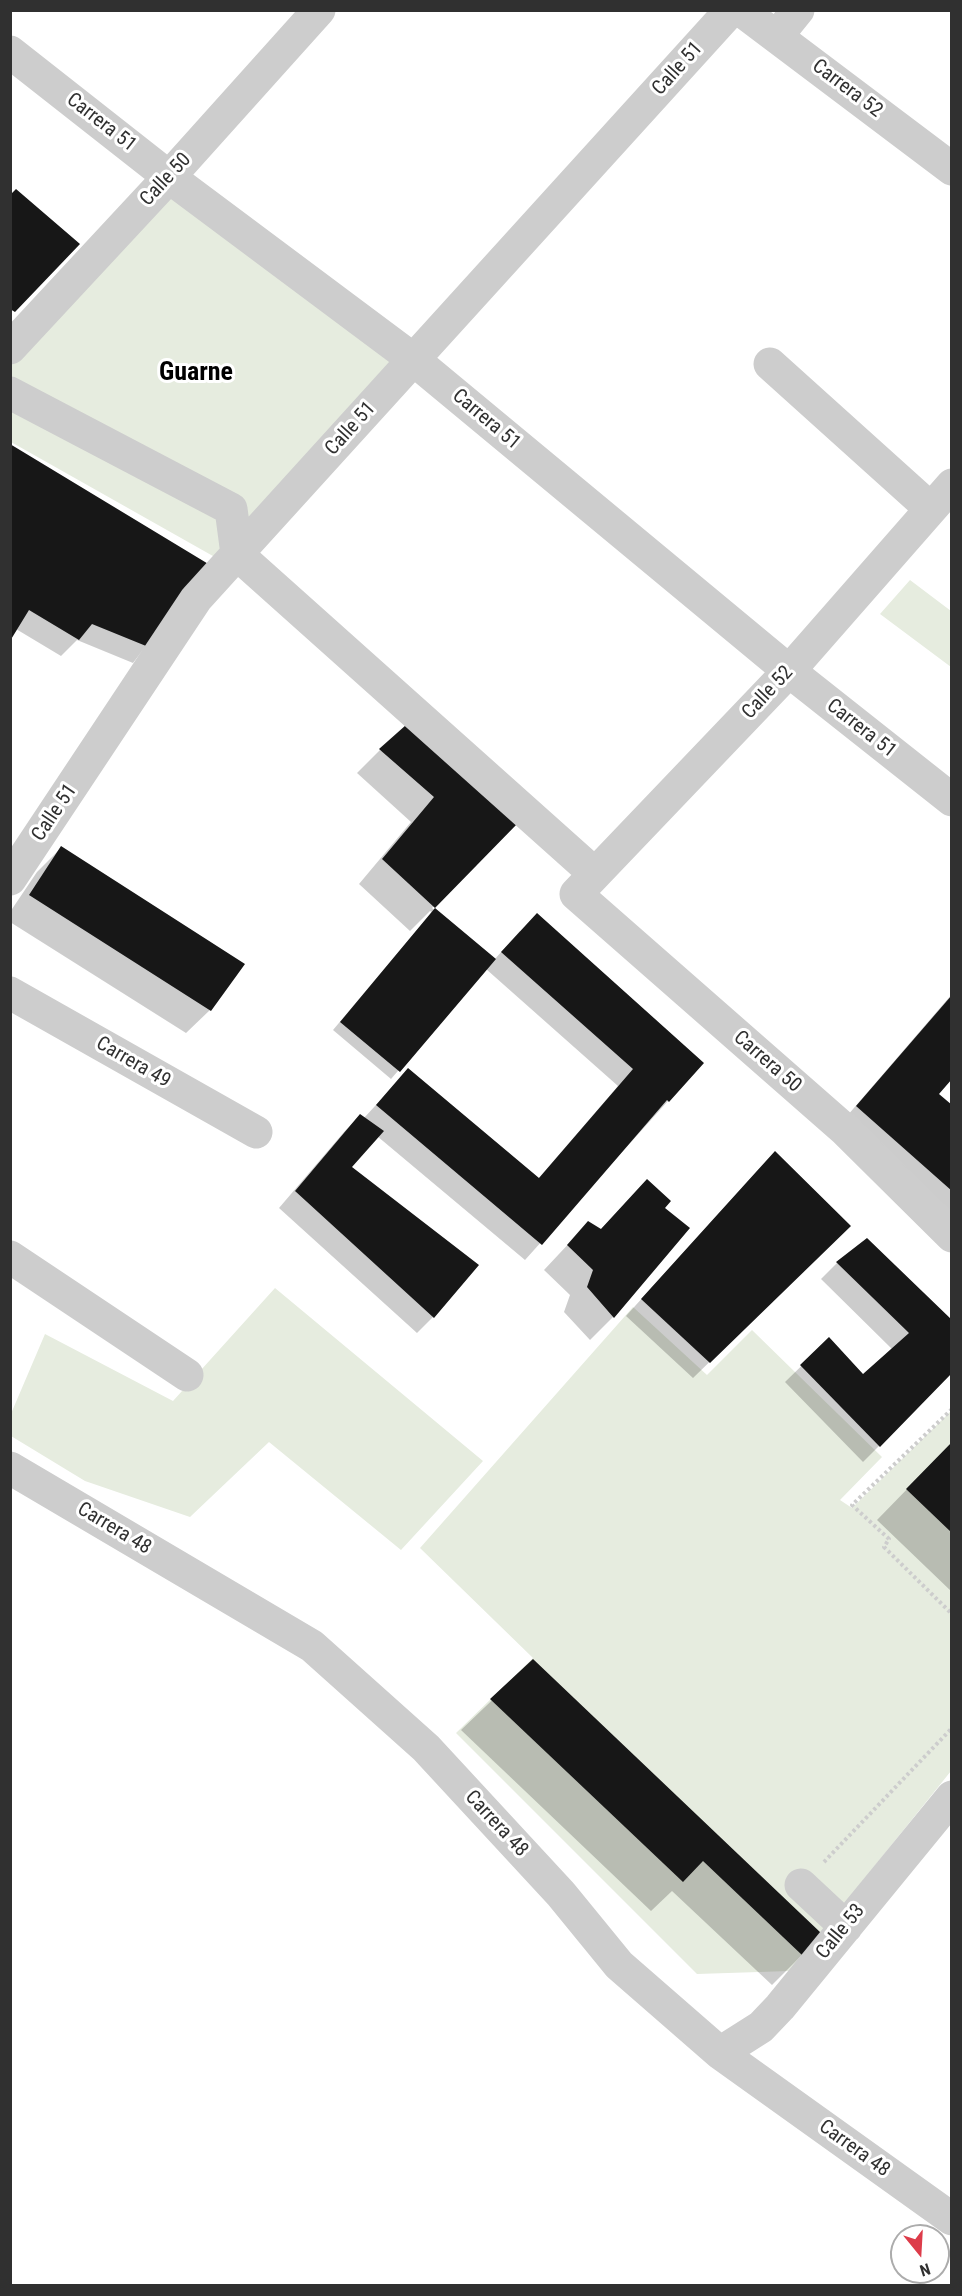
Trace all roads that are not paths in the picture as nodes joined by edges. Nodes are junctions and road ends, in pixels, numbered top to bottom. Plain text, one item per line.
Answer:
1 (319, 10) edge
2 (731, 10) edge
3 (741, 10) edge
4 (798, 10) edge
5 (777, 36) junction
6 (10, 52) edge
7 (951, 169) edge
8 (170, 177) junction
9 (10, 348) edge
10 (414, 360) junction
11 (770, 364) dead end
12 (10, 393) edge
13 (941, 497) edge
14 (237, 554) junction
15 (789, 671) junction
16 (951, 800) edge
17 (10, 879) edge
18 (586, 884) junction
19 (10, 993) edge
20 (256, 1132) dead end
21 (951, 1236) edge
22 (10, 1257) edge
23 (187, 1375) dead end
24 (10, 1468) edge
25 (951, 1797) edge
26 (801, 1885) road end
27 (846, 1927) junction
28 (720, 2053) junction
29 (951, 2219) edge

1 - 8 street, Calle 50
2 - 10 street, Calle 51
3 - 5 street, Carrera 52
4 - 5 street
5 - 7 street, Carrera 52
6 - 8 street, Carrera 51
8 - 9 street, Calle 50
8 - 10 street, Carrera 51
10 - 14 street, Calle 51
10 - 15 street, Carrera 51
11 - 13 street
12 - 14 street
13 - 15 street, Calle 52
14 - 17 street, Calle 51
14 - 18 street, Carrera 50
15 - 16 street, Carrera 51
15 - 18 street, Calle 52
18 - 21 street, Carrera 50
19 - 20 street, Carrera 49
22 - 23 street
24 - 28 street, Carrera 48
25 - 27 street, Calle 53
26 - 27 street
27 - 28 street, Calle 53
28 - 29 street, Carrera 48

